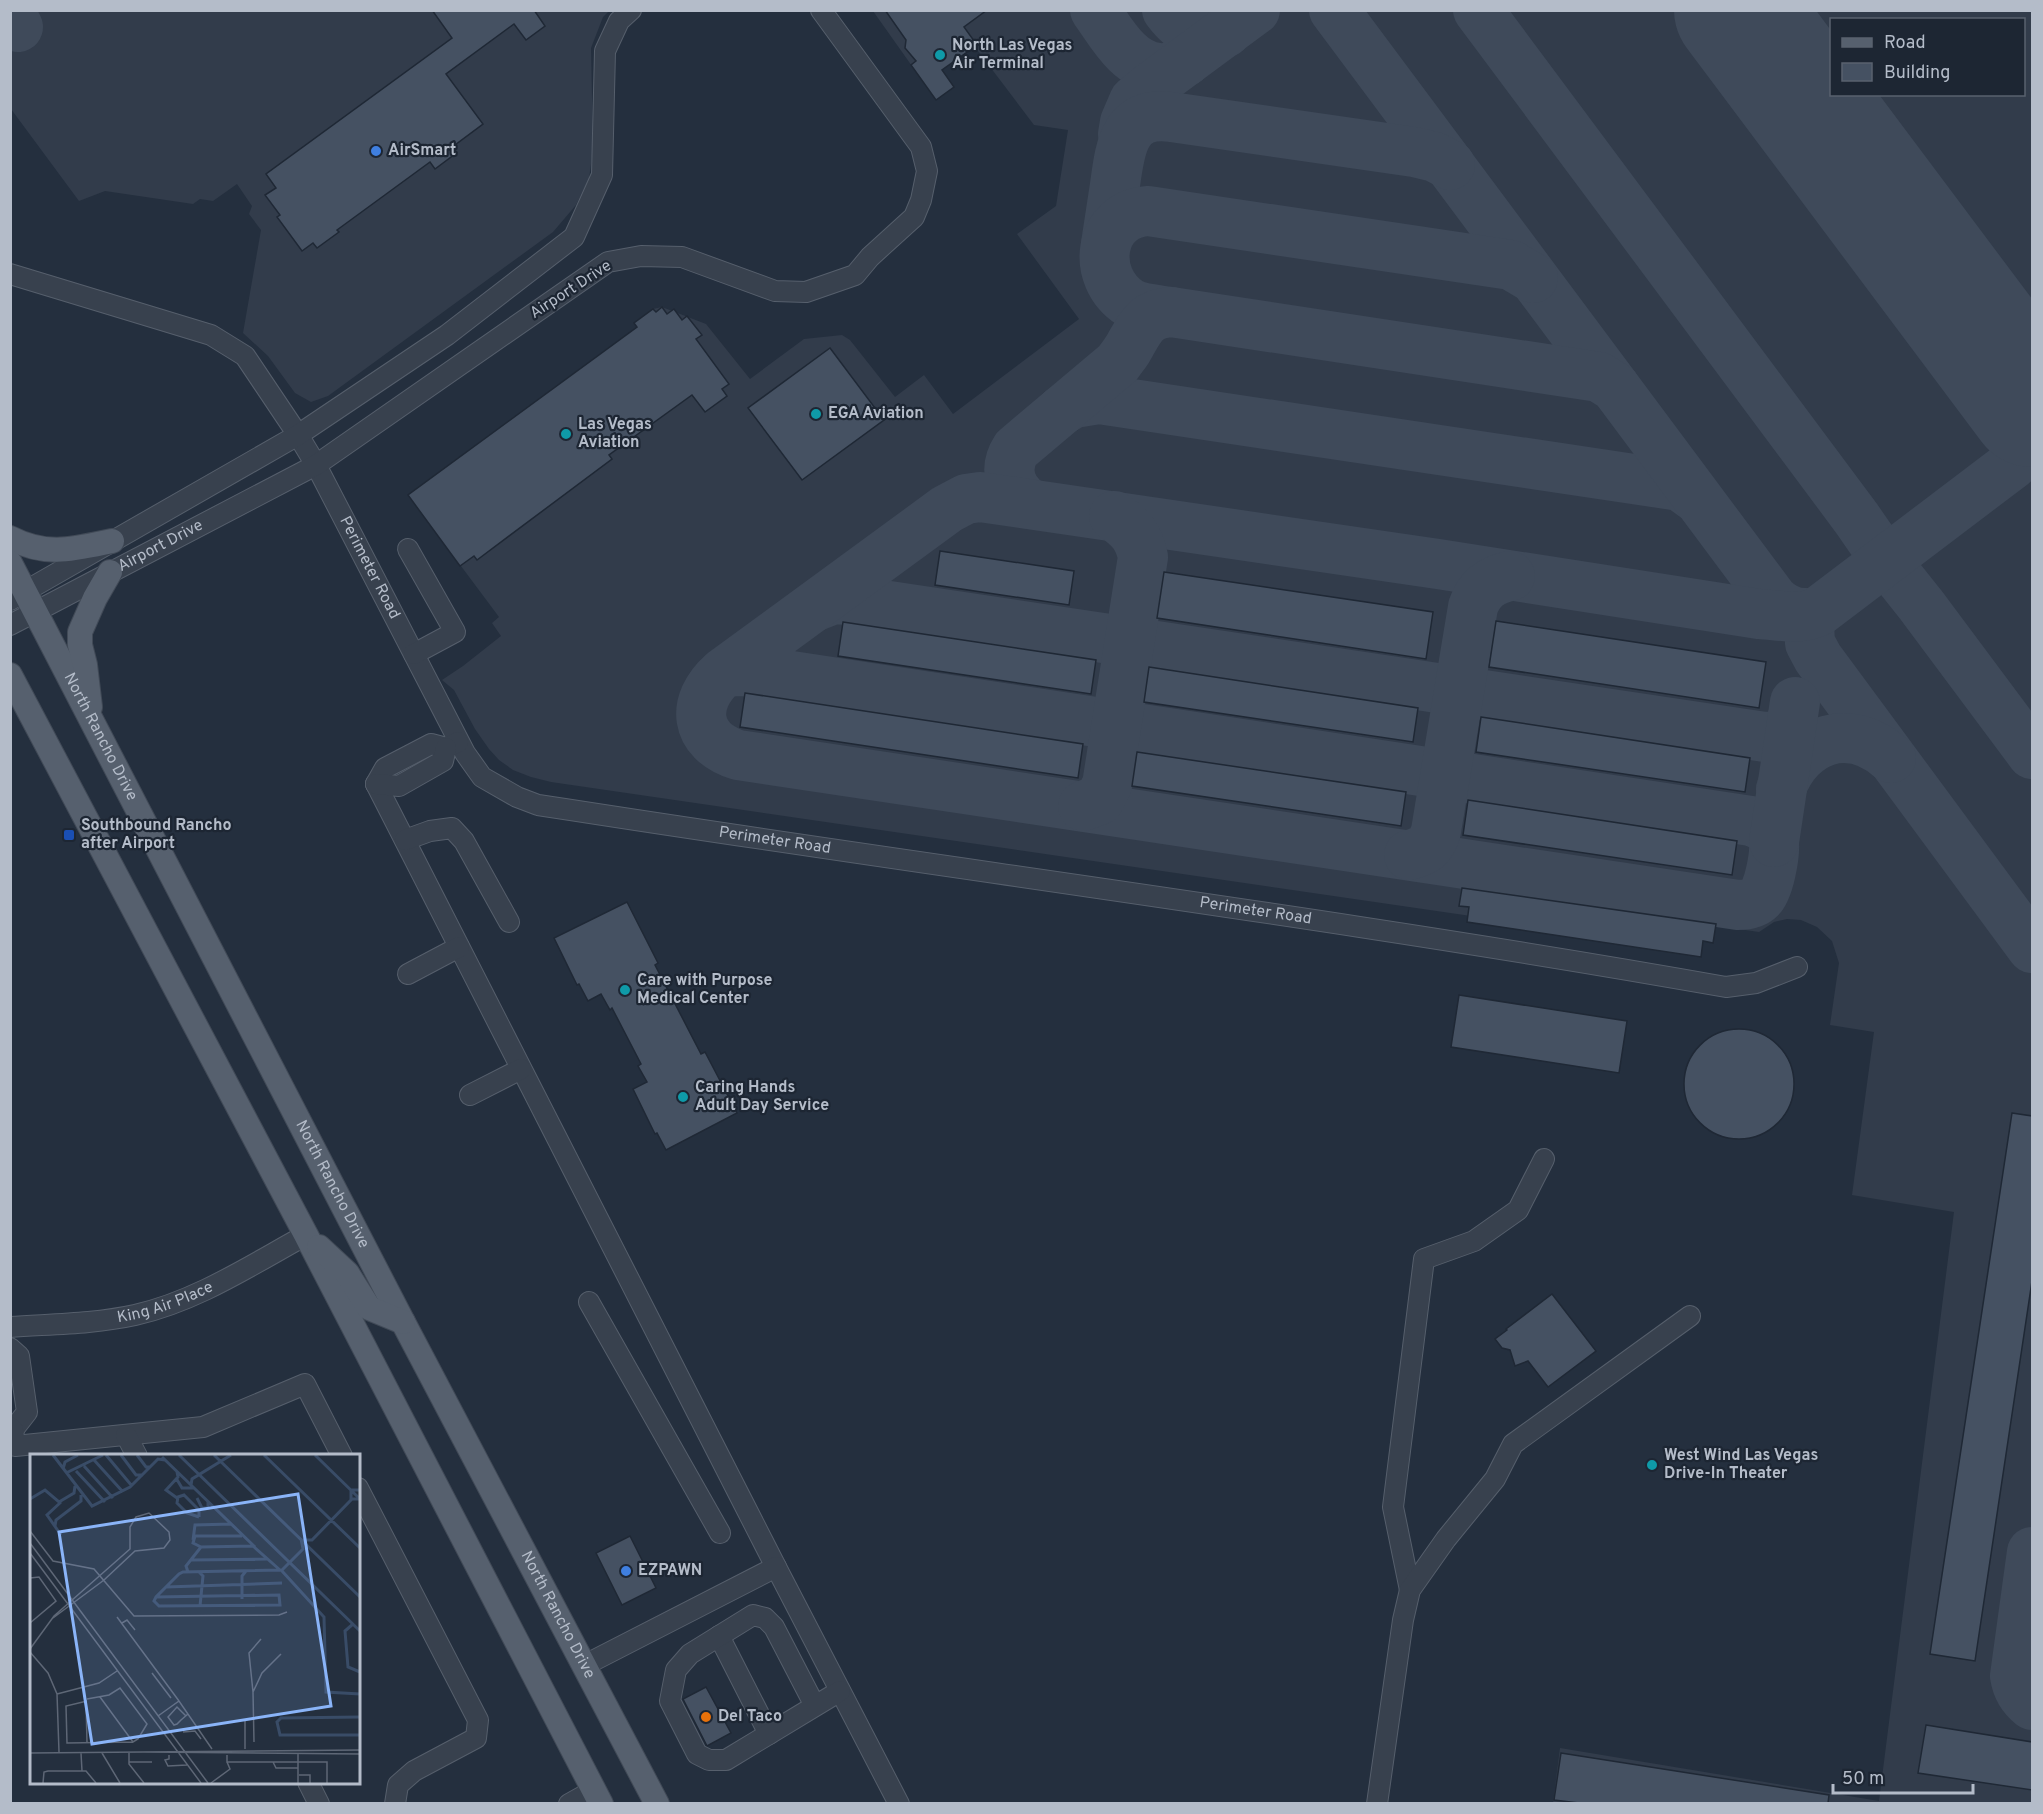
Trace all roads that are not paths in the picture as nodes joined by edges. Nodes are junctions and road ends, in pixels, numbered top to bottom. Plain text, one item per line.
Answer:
1 (631, 10) edge
2 (821, 10) edge
3 (10, 274) edge
4 (298, 435) junction
5 (316, 465) junction
6 (10, 538) edge
7 (112, 542) junction
8 (408, 549) dead end
9 (10, 563) edge
10 (110, 572) junction
11 (23, 601) edge
12 (10, 625) edge
13 (414, 654) junction
14 (10, 675) edge
15 (92, 721) junction
16 (452, 745) junction
17 (405, 840) junction
18 (509, 922) dead end
19 (459, 947) junction
20 (1797, 967) dead end
21 (408, 974) dead end
22 (521, 1069) junction
23 (470, 1095) dead end
24 (1544, 1160) dead end
25 (306, 1235) junction
26 (589, 1302) dead end
27 (1690, 1316) dead end
28 (403, 1322) junction
29 (10, 1327) edge
30 (10, 1348) edge
31 (17, 1386) edge
32 (126, 1435) junction
33 (12, 1437) edge
34 (136, 1454) edge
35 (341, 1454) edge
36 (360, 1492) edge
37 (720, 1533) dead end
38 (776, 1567) junction
39 (1410, 1590) junction
40 (719, 1636) junction
41 (583, 1666) junction
42 (840, 1691) junction
43 (815, 1706) junction
44 (770, 1734) junction
45 (309, 1784) edge
46 (597, 1797) edge
47 (318, 1803) edge
48 (395, 1803) edge
49 (569, 1803) edge
50 (657, 1803) edge
51 (899, 1803) edge
52 (1377, 1803) edge

1 - 4 street, Airport Drive
2 - 5 street, Airport Drive
3 - 4 street, Perimeter Road
4 - 5 street, Perimeter Road
4 - 7 street, Airport Drive
5 - 10 street, Airport Drive
5 - 13 street, Perimeter Road
6 - 7 main road
7 - 11 street, Airport Drive
8 - 13 street
9 - 11 main road, North Rancho Drive
10 - 11 street, Airport Drive
10 - 15 main road
11 - 12 street
11 - 15 main road, North Rancho Drive
13 - 16 street, Perimeter Road
14 - 25 main road
15 - 28 main road, North Rancho Drive
16 - 17 street
16 - 20 street, Perimeter Road
17 - 18 street
17 - 19 street
19 - 21 street
19 - 22 street
22 - 23 street
22 - 38 street
24 - 39 street
25 - 28 main road
25 - 29 street, King Air Place
25 - 46 main road
26 - 37 street
27 - 39 street
28 - 41 main road, North Rancho Drive
30 - 31 street
31 - 33 street
32 - 33 street
32 - 34 street
32 - 35 street
36 - 48 street
38 - 41 street
38 - 42 street
39 - 52 street
40 - 43 street
40 - 44 street
40 - 44 street
41 - 50 main road, North Rancho Drive
42 - 43 street
42 - 51 street
43 - 44 street
45 - 47 street
46 - 49 street

